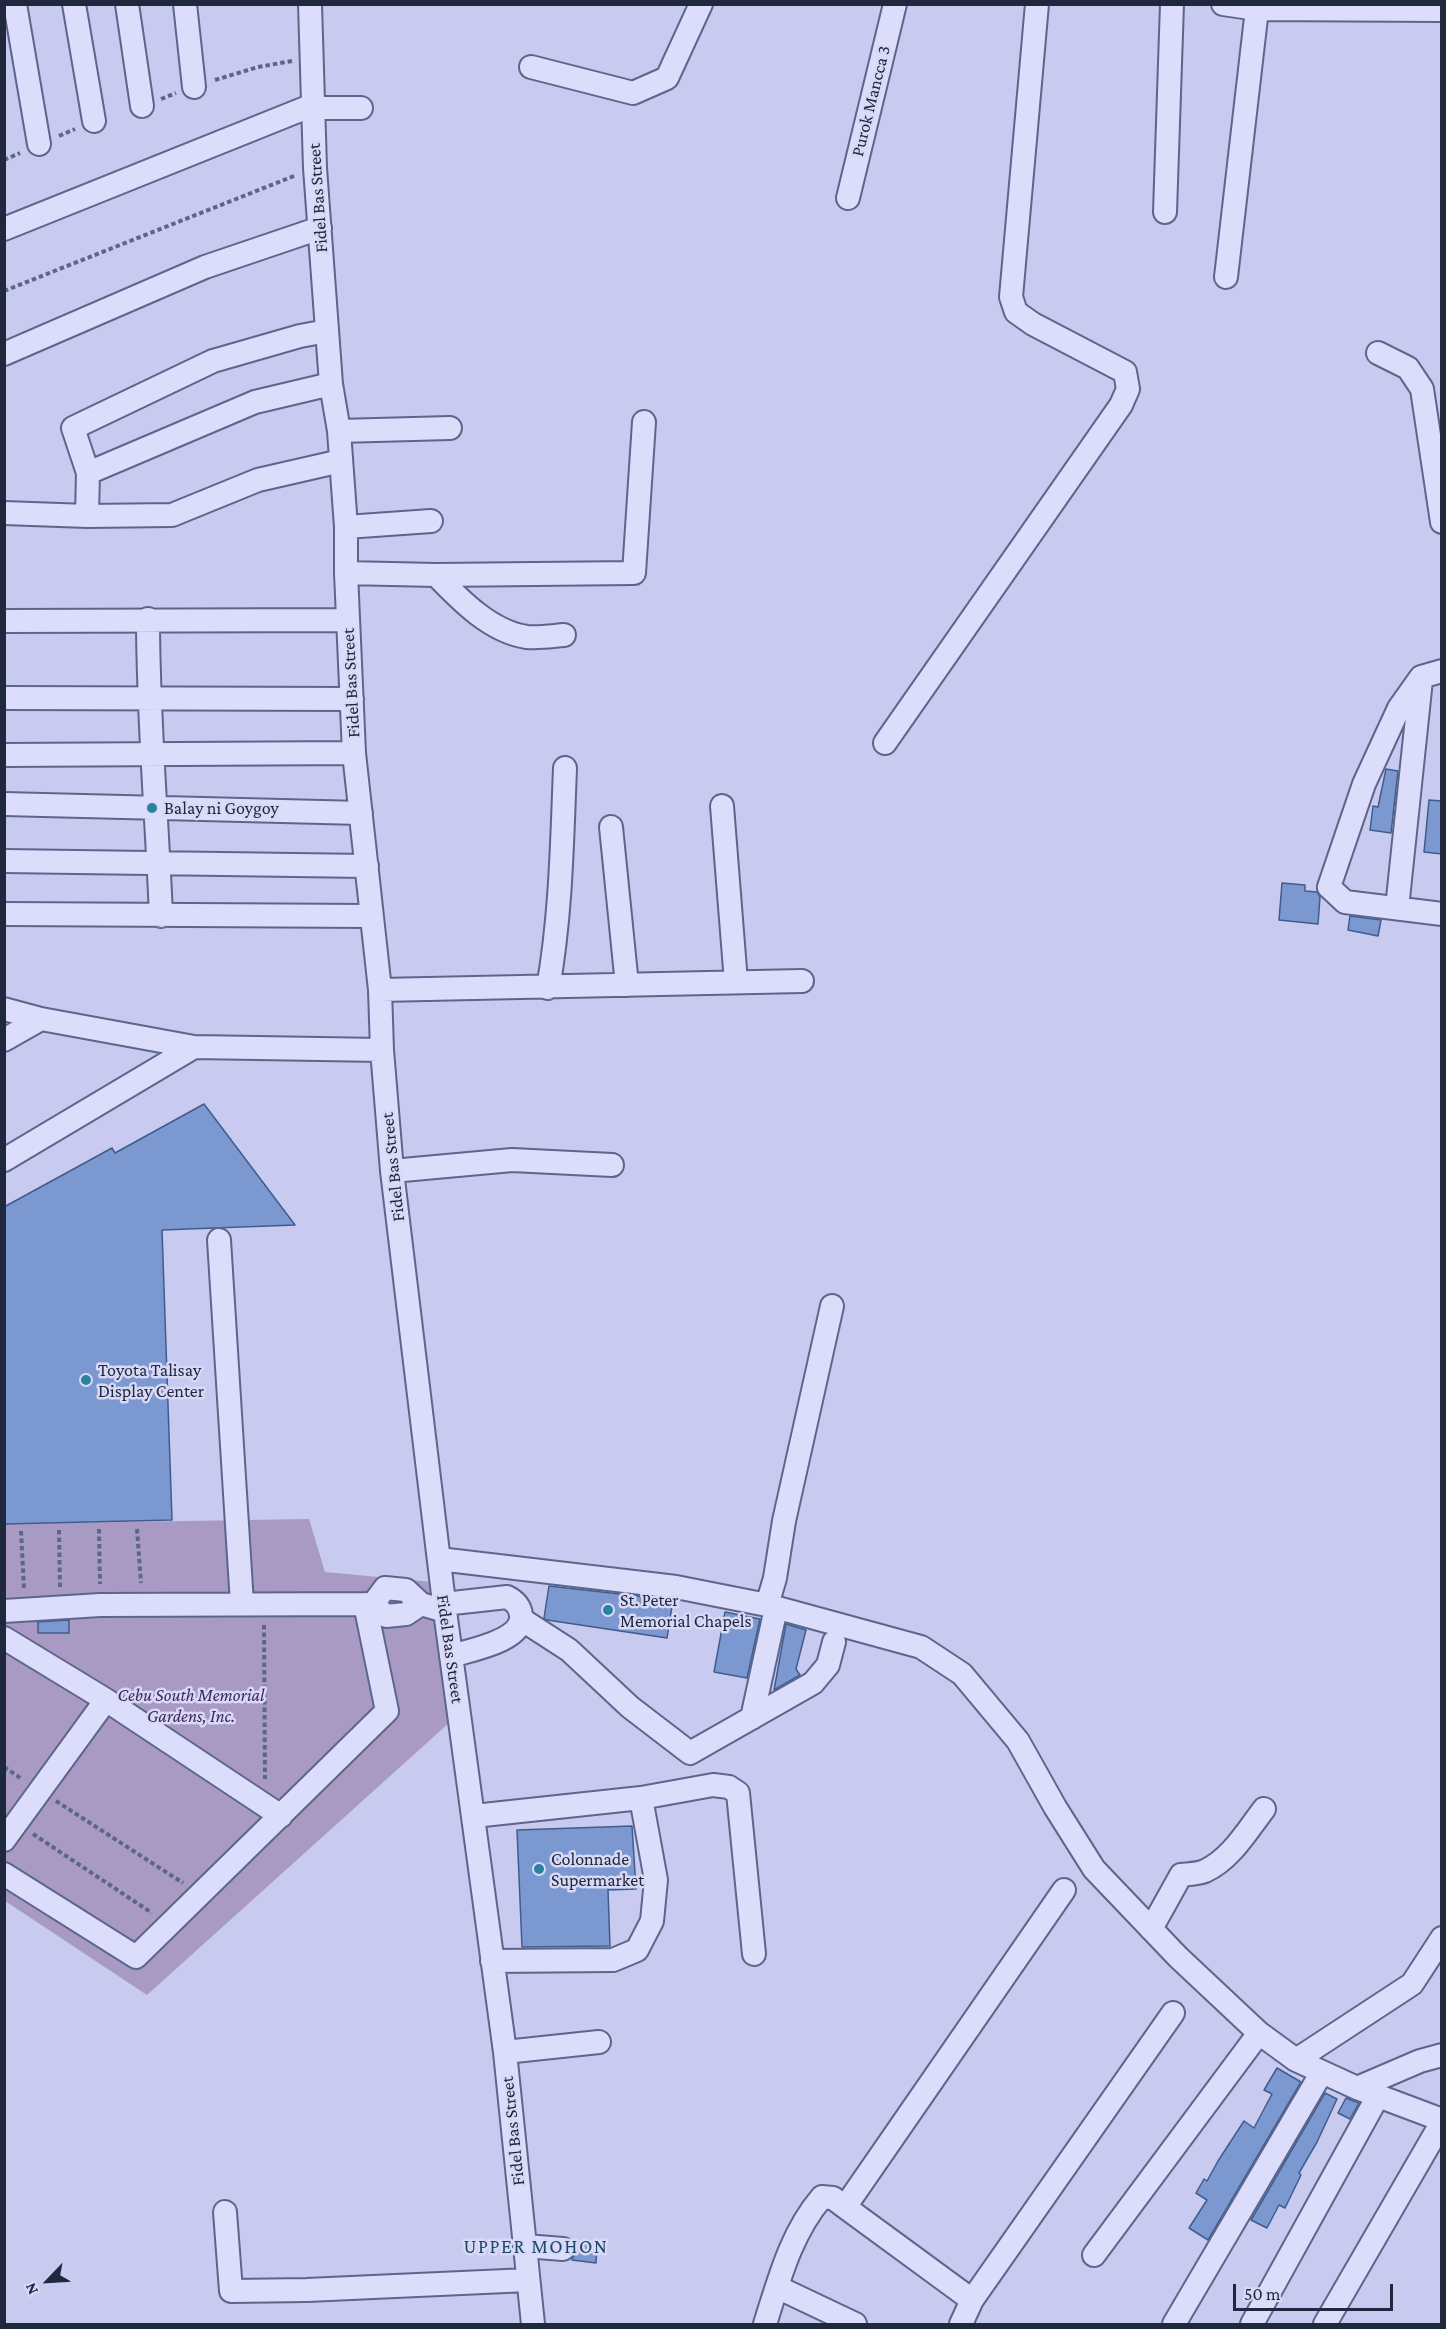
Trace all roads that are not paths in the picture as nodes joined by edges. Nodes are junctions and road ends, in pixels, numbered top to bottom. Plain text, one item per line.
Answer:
1 (15, 4) edge
2 (74, 4) edge
3 (126, 4) edge
4 (185, 4) edge
5 (310, 4) edge
6 (701, 4) edge
7 (895, 4) edge
8 (1037, 4) edge
9 (1173, 4) edge
10 (1223, 4) edge
11 (1257, 9) junction
12 (1442, 10) edge
13 (531, 66) dead end
14 (194, 87) dead end
15 (142, 106) dead end
16 (313, 106) junction
17 (361, 108) dead end
18 (94, 121) dead end
19 (39, 144) dead end
20 (848, 198) dead end
21 (1165, 212) dead end
22 (320, 228) junction
23 (4, 229) edge
24 (1226, 277) dead end
25 (327, 331) junction
26 (1378, 353) dead end
27 (4, 354) edge
28 (332, 384) junction
29 (644, 422) dead end
30 (450, 428) dead end
31 (339, 431) junction
32 (341, 461) junction
33 (88, 473) junction
34 (4, 513) edge
35 (87, 516) junction
36 (431, 521) dead end
37 (1442, 522) edge
38 (346, 533) junction
39 (382, 537) dead end
40 (346, 573) junction
41 (436, 575) junction
42 (148, 619) junction
43 (348, 620) junction
44 (4, 621) edge
45 (564, 635) dead end
46 (1431, 674) edge
47 (4, 698) edge
48 (148, 699) junction
49 (352, 699) junction
50 (885, 743) dead end
51 (354, 753) junction
52 (152, 754) junction
53 (4, 755) edge
54 (566, 768) dead end
55 (4, 804) edge
56 (722, 806) dead end
57 (156, 807) junction
58 (361, 813) junction
59 (611, 827) dead end
60 (4, 861) edge
61 (159, 862) junction
62 (367, 866) junction
63 (1397, 908) junction
64 (4, 914) edge
65 (1442, 914) edge
66 (161, 916) junction
67 (371, 916) junction
68 (802, 981) dead end
69 (736, 982) junction
70 (627, 985) junction
71 (548, 988) junction
72 (380, 990) junction
73 (4, 1009) edge
74 (41, 1019) junction
75 (4, 1040) edge
76 (194, 1047) junction
77 (382, 1050) junction
78 (4, 1160) edge
79 (612, 1166) dead end
80 (392, 1171) junction
81 (219, 1240) dead end
82 (832, 1306) dead end
83 (439, 1559) junction
84 (242, 1604) junction
85 (369, 1604) junction
86 (772, 1607) junction
87 (444, 1608) junction
88 (15, 1611) edge
89 (521, 1619) junction
90 (4, 1638) edge
91 (834, 1642) dead end
92 (451, 1656) junction
93 (106, 1700) junction
94 (752, 1718) junction
95 (641, 1798) junction
96 (1264, 1809) dead end
97 (273, 1810) junction
98 (474, 1816) junction
99 (10, 1832) edge
100 (4, 1874) edge
101 (1064, 1890) dead end
102 (1151, 1929) junction
103 (1442, 1938) edge
104 (754, 1954) dead end
105 (492, 1961) junction
106 (1173, 2013) dead end
107 (1260, 2033) junction
108 (599, 2042) dead end
109 (505, 2052) junction
110 (1442, 2055) edge
111 (1296, 2060) junction
112 (1322, 2072) junction
113 (1367, 2092) junction
114 (1442, 2121) edge
115 (845, 2207) junction
116 (225, 2212) dead end
117 (525, 2246) junction
118 (563, 2249) dead end
119 (1094, 2255) dead end
120 (528, 2280) junction
121 (777, 2287) junction
122 (972, 2300) junction
123 (533, 2325) edge
124 (765, 2325) edge
125 (855, 2325) edge
126 (961, 2325) edge
127 (1174, 2325) edge
128 (1252, 2325) edge
129 (1325, 2325) edge

1 - 19 street
2 - 18 street
3 - 15 street
4 - 14 street
5 - 16 street, Fidel Bas Street
6 - 13 street
7 - 20 street, Purok Mancca 3
8 - 50 street
9 - 21 street
10 - 11 street
11 - 12 street
11 - 24 street
16 - 17 street
16 - 22 street, Fidel Bas Street
16 - 23 street
22 - 25 street, Fidel Bas Street
22 - 27 street
25 - 28 street, Fidel Bas Street
25 - 33 street
26 - 37 street
28 - 31 street, Fidel Bas Street
28 - 33 street
29 - 41 street
30 - 31 street
31 - 32 street, Fidel Bas Street
32 - 35 street
32 - 38 street, Fidel Bas Street
33 - 35 street
34 - 35 street
36 - 38 street
38 - 39 street
38 - 40 street, Fidel Bas Street
40 - 41 street
40 - 43 street, Fidel Bas Street
41 - 45 street
42 - 43 street
42 - 44 street
42 - 48 street
43 - 49 street, Fidel Bas Street
46 - 63 street
46 - 63 street
47 - 48 street
48 - 49 street
48 - 52 street
49 - 51 street, Fidel Bas Street
51 - 52 street
51 - 58 street, Fidel Bas Street
52 - 53 street
52 - 57 street
54 - 71 street
55 - 57 street
56 - 69 street
57 - 58 street
57 - 61 street
58 - 62 street, Fidel Bas Street
59 - 70 street
60 - 61 street
61 - 62 street
61 - 66 street
62 - 67 street, Fidel Bas Street
63 - 65 street
64 - 66 street
66 - 67 street
67 - 72 street, Fidel Bas Street
68 - 69 street
69 - 70 street
70 - 71 street
71 - 72 street
72 - 77 street, Fidel Bas Street
73 - 74 street
74 - 75 street
74 - 76 street
76 - 77 street
76 - 78 street
77 - 80 street, Fidel Bas Street
79 - 80 street
80 - 83 street, Fidel Bas Street
81 - 84 street
82 - 86 street
83 - 86 street
83 - 87 street, Fidel Bas Street
84 - 85 street
84 - 88 street
85 - 87 street
85 - 97 street
86 - 94 street
86 - 102 street
87 - 89 street
87 - 92 street, Fidel Bas Street
89 - 92 street
89 - 94 street
90 - 93 street
91 - 94 street
92 - 98 street, Fidel Bas Street
93 - 97 street
93 - 99 street
95 - 98 street
95 - 104 street
95 - 105 street
96 - 102 street
97 - 100 street
98 - 105 street, Fidel Bas Street
101 - 115 street
102 - 107 street
103 - 111 street
105 - 109 street, Fidel Bas Street
106 - 122 street
107 - 111 street
107 - 119 street
108 - 109 street
109 - 117 street, Fidel Bas Street
110 - 113 street
111 - 112 street
112 - 113 street
112 - 127 street
113 - 114 street
113 - 128 street
114 - 129 street
115 - 121 street
115 - 122 street
116 - 120 street
117 - 118 street
117 - 120 street, Fidel Bas Street
120 - 123 street, Fidel Bas Street
121 - 124 street
121 - 125 street
122 - 126 street

